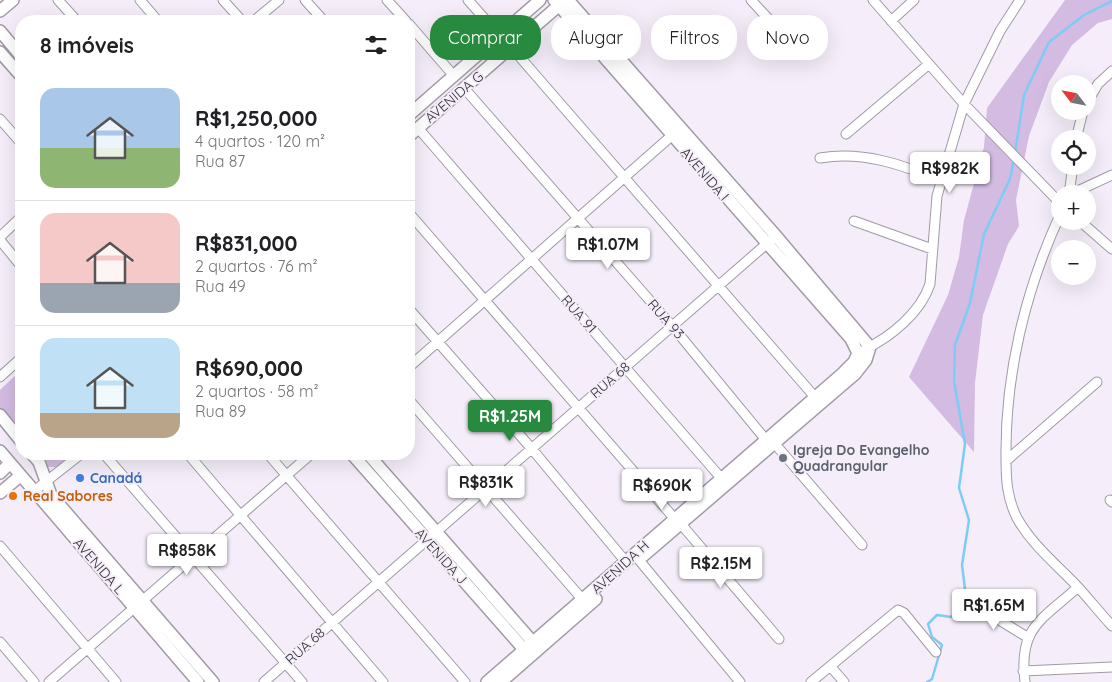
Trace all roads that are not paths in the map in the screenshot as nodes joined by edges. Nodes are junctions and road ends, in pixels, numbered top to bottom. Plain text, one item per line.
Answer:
1 (13, 0) edge
2 (58, 0) edge
3 (140, 0) edge
4 (223, 0) edge
5 (279, 0) edge
6 (305, 0) edge
7 (388, 0) edge
8 (468, 0) edge
9 (540, 0) edge
10 (751, 0) edge
11 (873, 0) edge
12 (914, 0) edge
13 (1020, 0) edge
14 (562, 1) edge
15 (0, 11) edge
16 (72, 15) edge
17 (153, 15) edge
18 (237, 15) edge
19 (261, 15) edge
20 (319, 15) edge
21 (401, 15) edge
22 (481, 15) edge
23 (522, 15) edge
24 (765, 15) edge
25 (891, 20) junction
26 (541, 21) edge
27 (0, 31) edge
28 (415, 31) edge
29 (15, 49) edge
30 (0, 52) edge
31 (472, 60) edge
32 (498, 60) edge
33 (522, 60) edge
34 (929, 64) junction
35 (15, 69) edge
36 (1112, 71) edge
37 (454, 76) junction
38 (1096, 87) edge
39 (464, 88) junction
40 (964, 104) junction
41 (415, 110) edge
42 (0, 119) edge
43 (418, 128) junction
44 (415, 131) edge
45 (676, 132) junction
46 (846, 134) dead end
47 (15, 136) edge
48 (820, 158) dead end
49 (1112, 175) edge
50 (625, 178) junction
51 (940, 181) junction
52 (1090, 185) edge
53 (1051, 193) edge
54 (578, 218) junction
55 (415, 220) edge
56 (854, 221) dead end
57 (15, 223) edge
58 (1054, 230) edge
59 (1090, 230) edge
60 (776, 236) junction
61 (0, 239) edge
62 (766, 245) junction
63 (932, 248) junction
64 (1112, 249) edge
65 (15, 258) edge
66 (531, 259) junction
67 (719, 286) junction
68 (485, 299) junction
69 (415, 316) edge
70 (673, 327) junction
71 (437, 341) junction
72 (870, 347) junction
73 (858, 350) junction
74 (415, 361) edge
75 (15, 362) edge
76 (626, 367) junction
77 (2, 372) edge
78 (1097, 382) dead end
79 (814, 396) junction
80 (415, 407) edge
81 (579, 408) junction
82 (0, 416) edge
83 (15, 434) edge
84 (771, 442) junction
85 (532, 449) junction
86 (0, 451) edge
87 (37, 460) edge
88 (74, 460) edge
89 (109, 460) edge
90 (193, 460) edge
91 (273, 460) edge
92 (304, 460) edge
93 (357, 460) edge
94 (373, 460) edge
95 (1006, 461) junction
96 (10, 464) junction
97 (0, 472) edge
98 (286, 475) junction
99 (20, 476) junction
100 (721, 478) junction
101 (47, 482) junction
102 (486, 490) junction
103 (34, 491) junction
104 (0, 493) edge
105 (242, 515) junction
106 (677, 521) junction
107 (438, 532) junction
108 (427, 540) junction
109 (862, 544) dead end
110 (0, 546) edge
111 (192, 556) junction
112 (639, 560) junction
113 (626, 562) junction
114 (378, 582) junction
115 (1078, 587) junction
116 (583, 600) junction
117 (138, 603) junction
118 (968, 609) dead end
119 (331, 622) junction
120 (1112, 626) edge
121 (1027, 637) junction
122 (778, 639) dead end
123 (0, 642) edge
124 (87, 647) junction
125 (532, 650) junction
126 (936, 652) dead end
127 (286, 663) junction
128 (1112, 666) edge
129 (831, 667) junction
130 (1024, 671) junction
131 (34, 682) edge
132 (49, 682) edge
133 (116, 682) edge
134 (198, 682) edge
135 (214, 682) edge
136 (264, 682) edge
137 (302, 682) edge
138 (383, 682) edge
139 (465, 682) edge
140 (487, 682) edge
141 (501, 682) edge
142 (740, 682) edge
143 (811, 682) edge
144 (844, 682) edge
145 (1025, 682) edge

1 - 15 street
2 - 16 street
3 - 17 street
4 - 18 street
5 - 19 street
6 - 20 street
7 - 21 street
8 - 22 street
9 - 23 street, AVENIDA G
10 - 24 street
11 - 25 street
12 - 25 street
13 - 40 street
14 - 26 street, AVENIDA G
14 - 45 street, AVENIDA I
25 - 34 street
27 - 29 street
28 - 37 street
30 - 35 street
31 - 37 street, AVENIDA G
32 - 39 street, AVENIDA G
33 - 50 street
34 - 40 street
34 - 46 street
36 - 38 street
37 - 41 street, AVENIDA G
39 - 43 street, AVENIDA G
39 - 54 street, RUA 93
40 - 51 street
40 - 53 street
42 - 47 street
43 - 44 street, AVENIDA G
43 - 66 street, RUA 91
45 - 50 street
45 - 60 street, AVENIDA I
45 - 62 street, AVENIDA I
48 - 51 street
49 - 52 street
50 - 54 street
50 - 67 street
51 - 63 street
54 - 66 street
54 - 70 street, RUA 93
55 - 68 street
56 - 63 street
57 - 61 street
58 - 95 street
59 - 64 street
60 - 62 street, RUA 68
60 - 72 street, AVENIDA I
61 - 65 street
62 - 67 street, RUA 68
62 - 73 street, AVENIDA I
63 - 72 street
66 - 68 street
66 - 76 street, RUA 91
67 - 70 street, RUA 68
67 - 79 street
68 - 71 street
68 - 81 street
69 - 71 street
70 - 76 street, RUA 68
70 - 84 street, RUA 93
71 - 74 street
71 - 85 street
72 - 73 street
72 - 84 street, AVENIDA H
73 - 79 street, AVENIDA H
75 - 77 street
76 - 81 street, RUA 68
76 - 100 street, RUA 91
78 - 95 street
79 - 84 street, AVENIDA H
80 - 102 street
81 - 85 street, RUA 68
81 - 106 street
82 - 83 street
84 - 100 street, AVENIDA H
84 - 106 street, AVENIDA H
84 - 109 street, RUA 93
85 - 102 street, RUA 68
85 - 113 street
86 - 96 street, AVENIDA L
87 - 101 street, AVENIDA L
88 - 101 street
89 - 111 street
90 - 105 street
91 - 98 street
92 - 98 street
93 - 108 street, AVENIDA J
94 - 107 street, AVENIDA J
95 - 115 street
96 - 97 street
96 - 99 street, AVENIDA L
98 - 105 street
98 - 114 street
99 - 103 street, AVENIDA L
99 - 104 street
100 - 106 street, AVENIDA H
101 - 103 street
101 - 117 street, AVENIDA L
102 - 107 street, RUA 68
102 - 116 street
103 - 117 street, AVENIDA L
105 - 111 street
105 - 119 street
106 - 112 street, AVENIDA H
106 - 113 street, AVENIDA H
106 - 122 street
107 - 108 street, RUA 68
107 - 125 street, AVENIDA J
108 - 114 street, RUA 68
108 - 125 street, AVENIDA J
110 - 124 street
111 - 117 street
111 - 127 street
112 - 125 street, AVENIDA H
112 - 142 street
113 - 116 street, AVENIDA H
114 - 119 street, RUA 68
114 - 139 street
115 - 120 street
115 - 121 street
116 - 125 street, AVENIDA H
117 - 124 street
117 - 134 street, AVENIDA L
117 - 135 street, AVENIDA L
118 - 121 street
119 - 127 street, RUA 68
119 - 138 street
121 - 130 street
123 - 131 street
124 - 132 street
124 - 133 street
125 - 140 street, AVENIDA H
125 - 141 street, AVENIDA H
126 - 129 street
127 - 136 street, RUA 68
127 - 137 street
128 - 130 street
129 - 143 street
129 - 144 street
130 - 145 street

